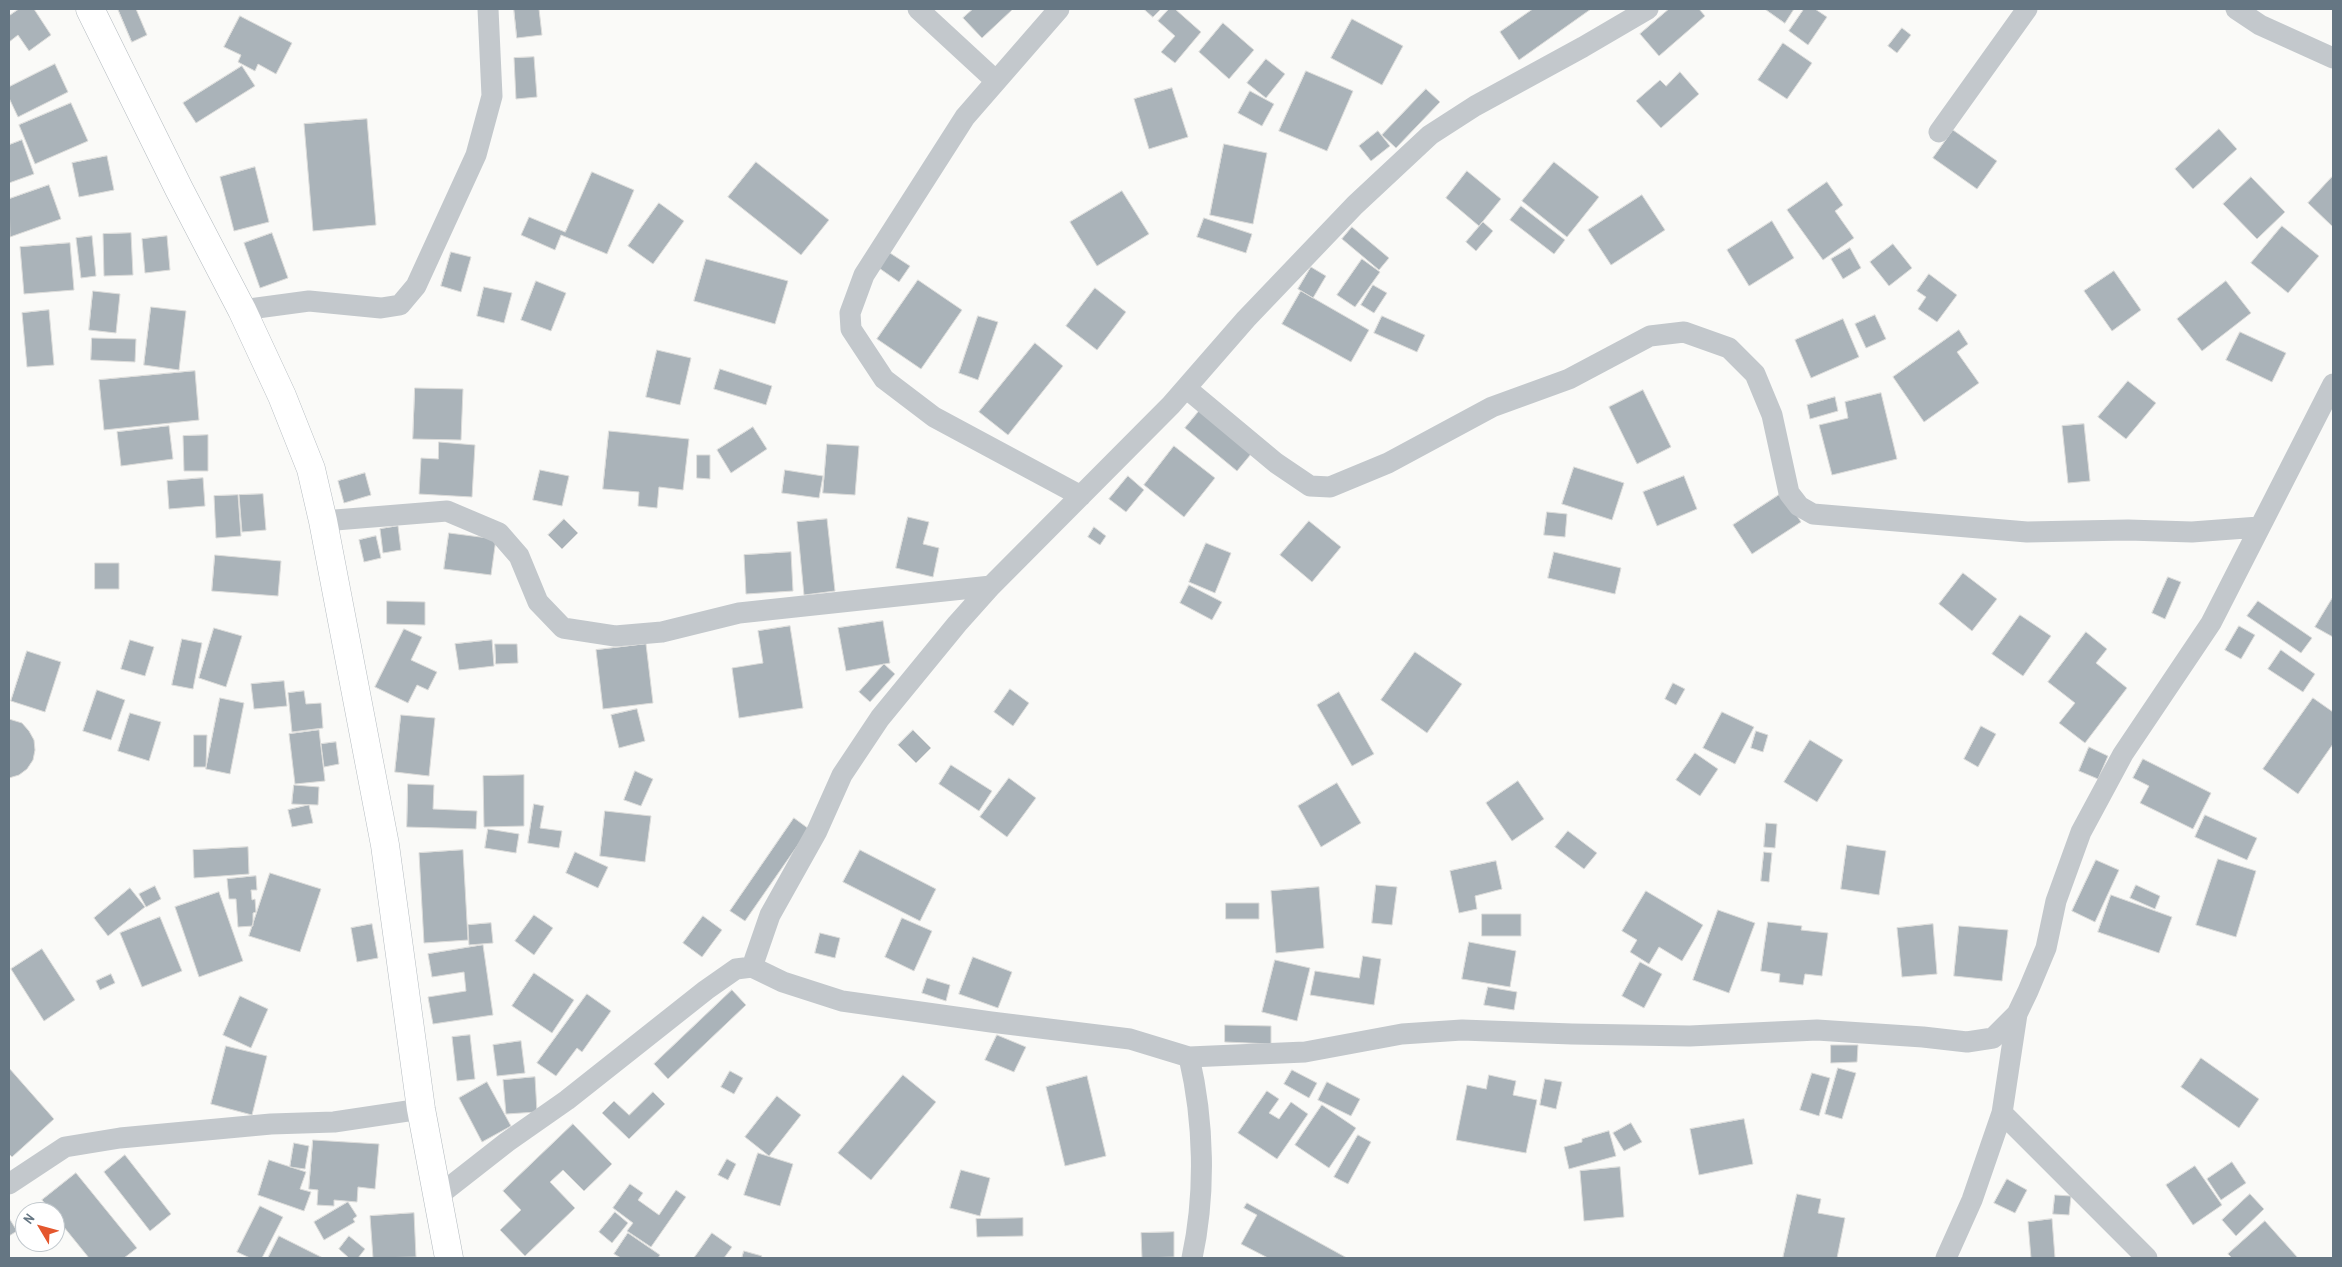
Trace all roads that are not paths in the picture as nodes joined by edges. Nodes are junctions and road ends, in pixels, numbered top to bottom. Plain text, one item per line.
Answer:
1 (90, 9) edge
2 (488, 9) edge
3 (918, 9) edge
4 (1059, 9) edge
5 (1648, 9) edge
6 (2027, 9) edge
7 (2236, 9) edge
8 (2333, 58) edge
9 (996, 81) junction
10 (1939, 132) dead end
11 (242, 310) junction
12 (2333, 384) edge
13 (1186, 388) junction
14 (1081, 496) junction
15 (323, 521) junction
16 (2259, 527) junction
17 (991, 586) junction
18 (752, 967) junction
19 (2017, 1014) junction
20 (1190, 1057) junction
21 (421, 1108) junction
22 (2002, 1113) junction
23 (9, 1184) edge
24 (438, 1196) junction
25 (1198, 1254) edge
26 (449, 1258) edge
27 (1946, 1258) edge
28 (2147, 1258) edge

1 - 11 main road
2 - 11 street
3 - 9 street
4 - 9 street
5 - 13 street
6 - 10 street
7 - 8 street
9 - 14 street
11 - 15 main road
12 - 16 street
13 - 14 street
13 - 16 street
14 - 17 street
15 - 17 street
15 - 21 main road
16 - 19 street
17 - 18 street
18 - 20 street
18 - 24 street
19 - 20 street
19 - 22 street
20 - 25 street
21 - 23 street
21 - 24 main road
22 - 27 street
22 - 28 street
24 - 26 main road

